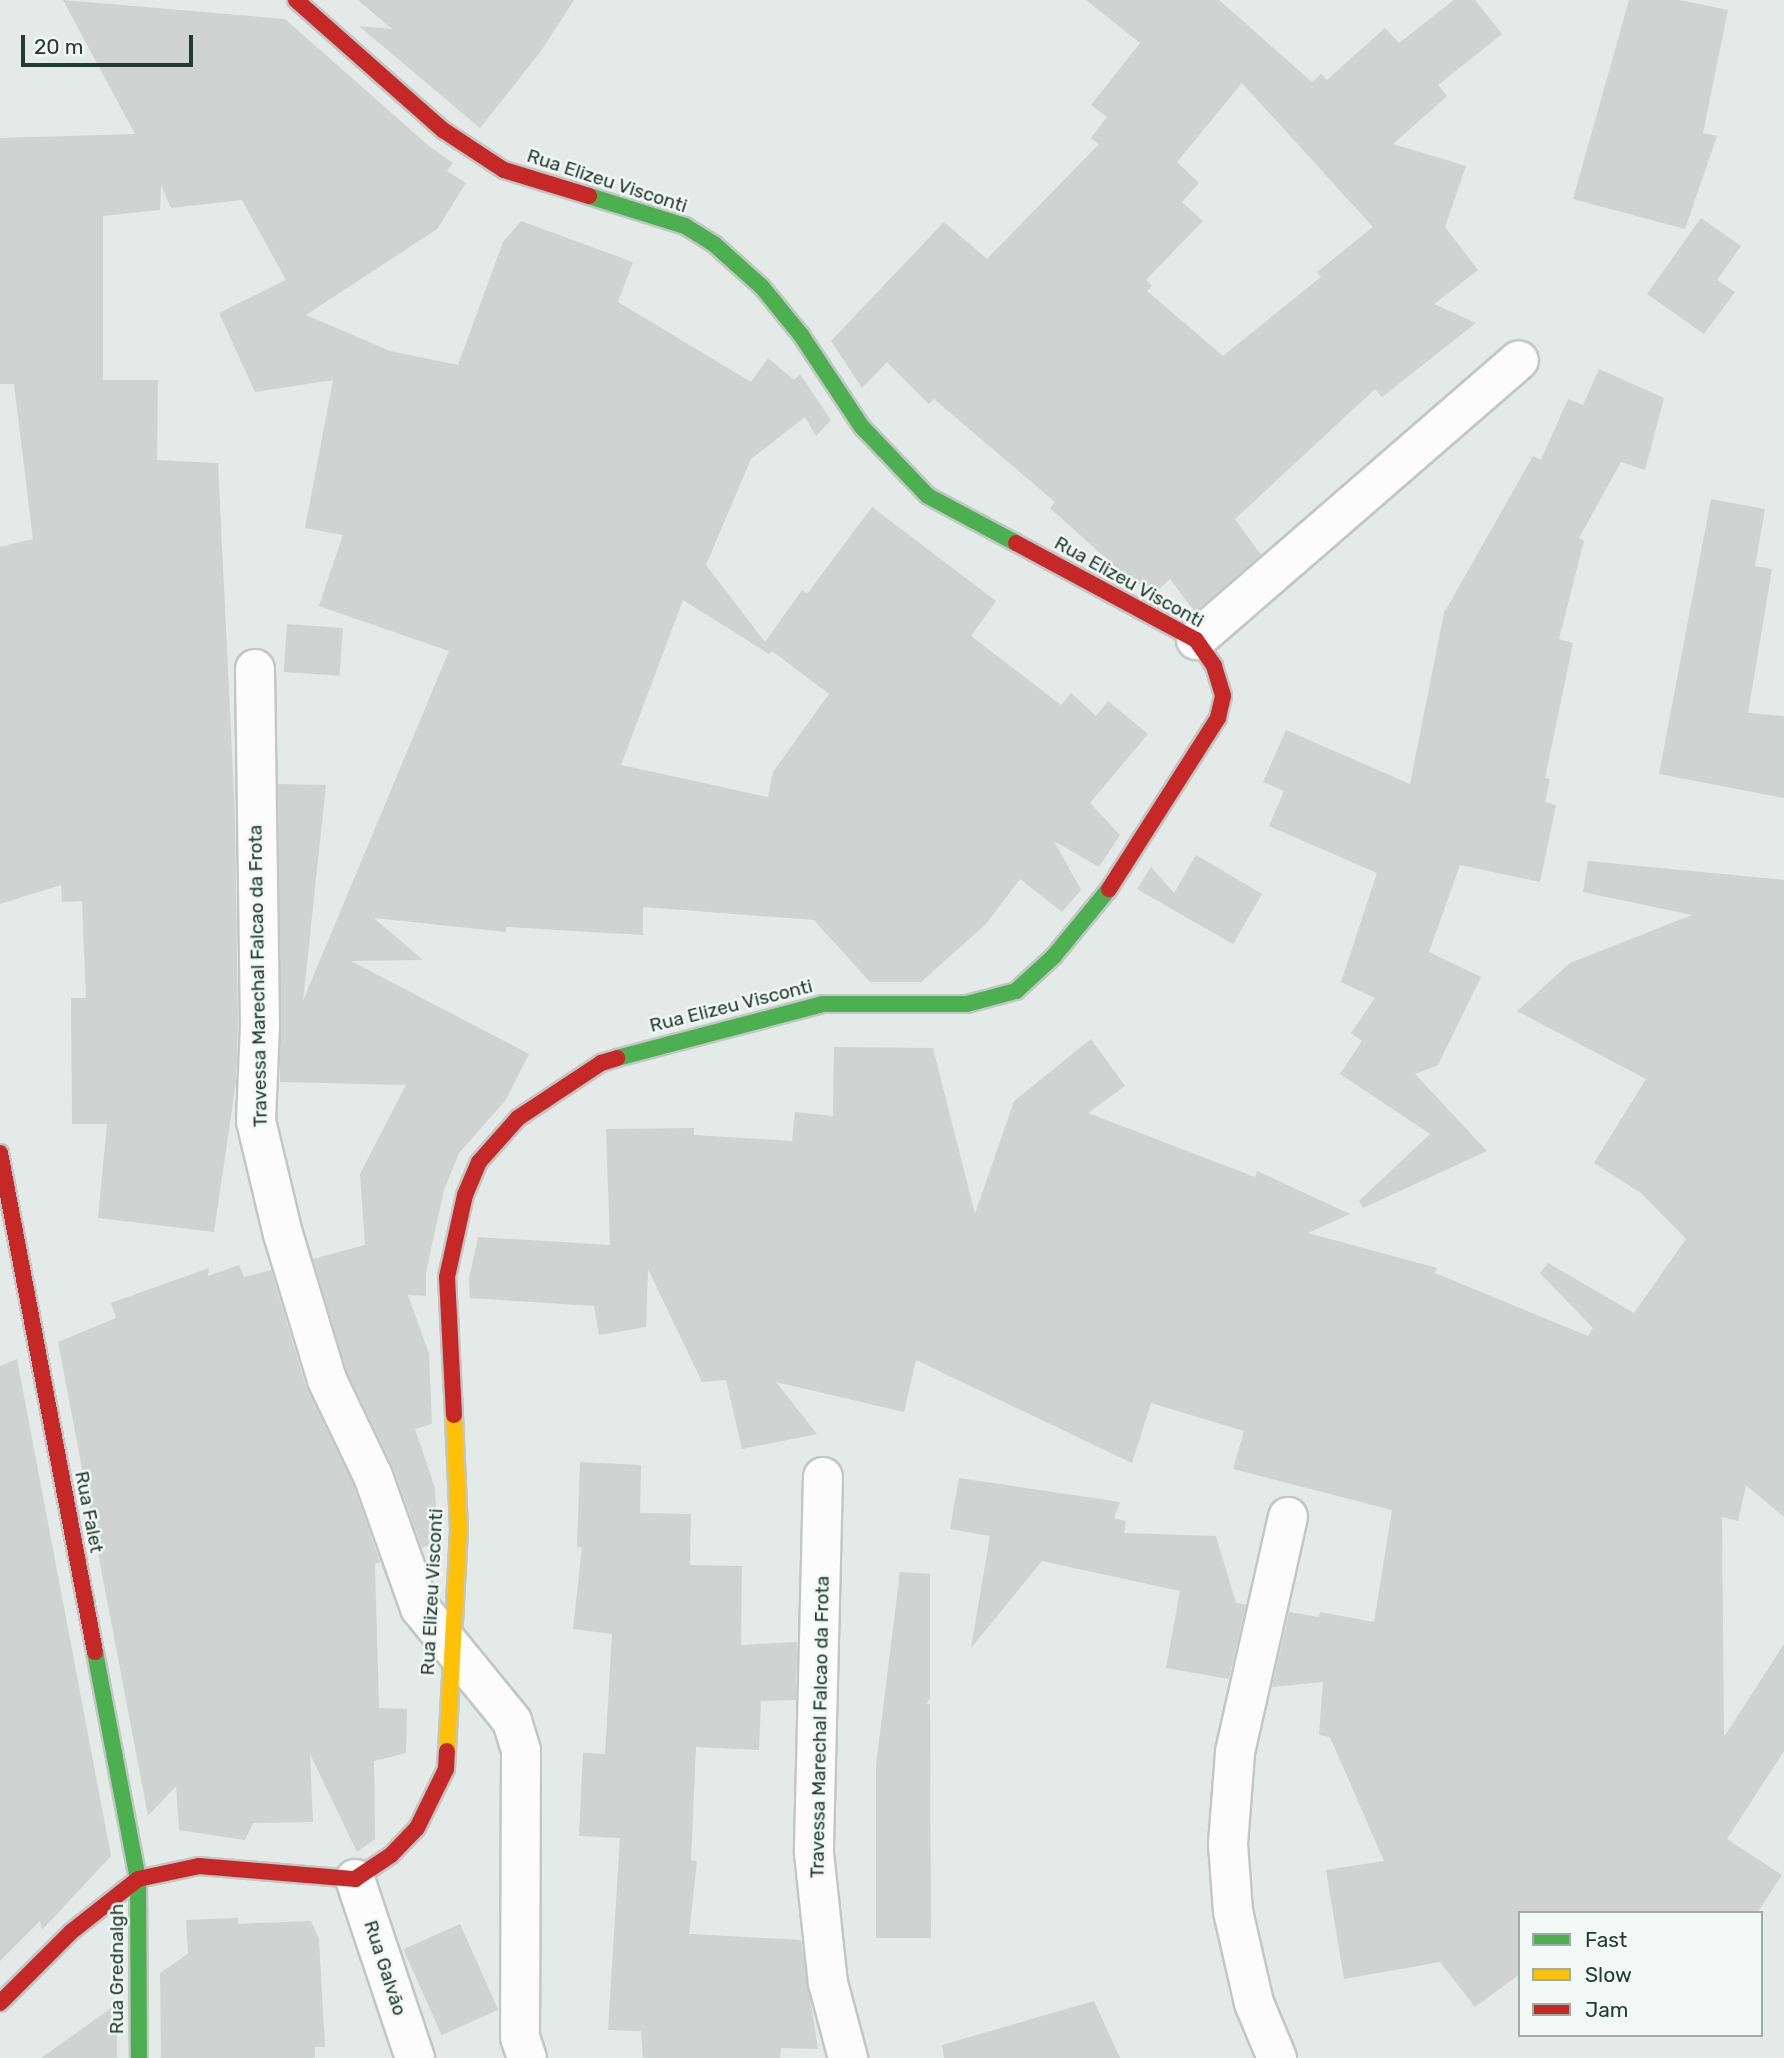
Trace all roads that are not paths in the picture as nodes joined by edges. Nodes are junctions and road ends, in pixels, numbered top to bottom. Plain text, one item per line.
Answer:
1 (296, 0) edge
2 (1519, 360) dead end
3 (1196, 639) junction
4 (255, 669) dead end
5 (0, 1153) edge
6 (823, 1477) dead end
7 (1287, 1517) dead end
8 (450, 1650) junction
9 (138, 1879) junction
10 (355, 1879) junction
11 (0, 2003) edge
12 (139, 2058) edge
13 (415, 2058) edge
14 (527, 2058) edge
15 (848, 2058) edge
16 (1277, 2058) edge

1 - 3 street, Rua Elizeu Visconti
2 - 3 street
3 - 8 street, Rua Elizeu Visconti
4 - 8 street, Travessa Marechal Falcao da Frota
5 - 9 street, Rua Falet
6 - 15 street, Travessa Marechal Falcao da Frota
7 - 16 street
8 - 10 street, Rua Elizeu Visconti
8 - 14 street, Travessa Marechal Falcao da Frota
9 - 10 street
9 - 11 street
9 - 12 street, Rua Grednalgh
10 - 13 street, Rua Galvão

